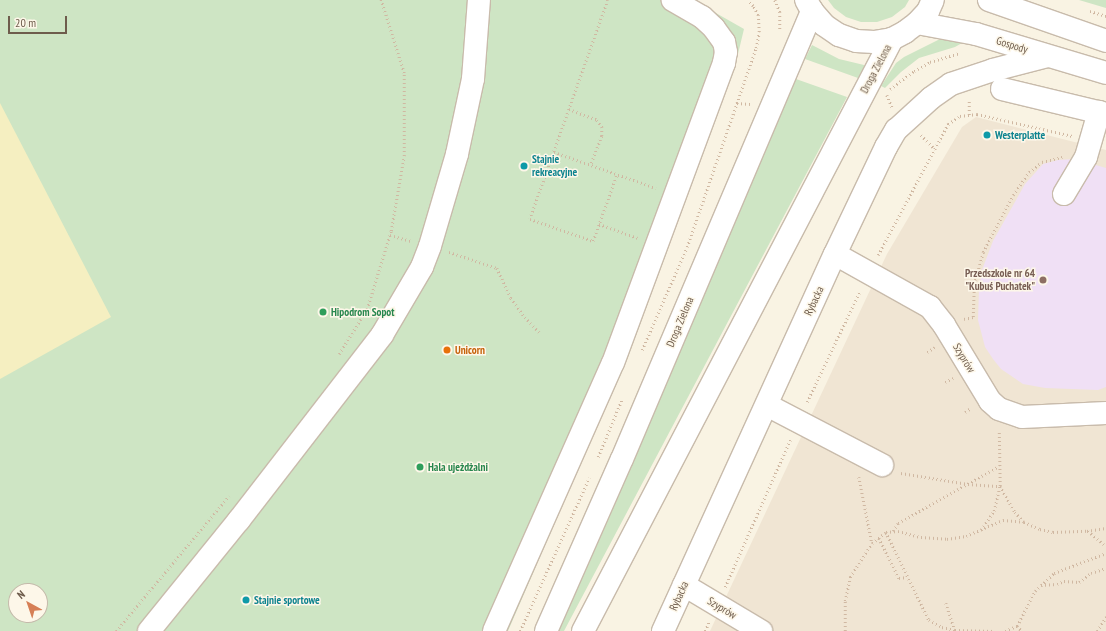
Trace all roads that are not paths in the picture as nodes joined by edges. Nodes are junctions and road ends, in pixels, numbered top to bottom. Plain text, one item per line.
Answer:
1 (479, 0) edge
2 (673, 0) edge
3 (932, 0) edge
4 (988, 0) edge
5 (809, 6) edge
6 (917, 23) junction
7 (892, 38) junction
8 (1106, 41) edge
9 (1047, 56) junction
10 (1106, 74) edge
11 (1002, 89) dead end
12 (1102, 113) edge
13 (1064, 194) dead end
14 (835, 254) junction
15 (766, 405) junction
16 (1106, 414) edge
17 (882, 464) road end
18 (684, 585) junction
19 (149, 631) edge
20 (494, 631) edge
21 (546, 631) edge
22 (583, 631) edge
23 (663, 631) edge
24 (762, 631) edge

1 - 19 street
2 - 20 street
3 - 6 street
4 - 8 street
5 - 7 street
5 - 21 street, Droga Zielona
6 - 7 street
6 - 9 street, Gospody
7 - 22 street, Droga Zielona
9 - 10 street, Gospody
9 - 14 street, Rybacka
11 - 12 street
12 - 13 street
14 - 15 street, Rybacka
14 - 16 street, Szyprów
15 - 17 street
15 - 18 street, Rybacka
18 - 23 street, Rybacka
18 - 24 street, Szyprów

